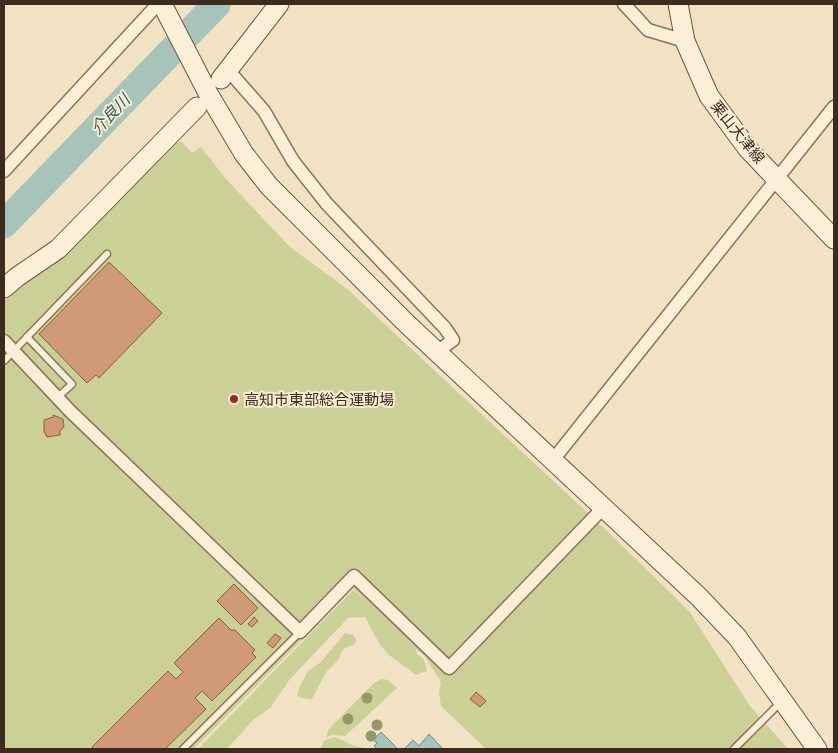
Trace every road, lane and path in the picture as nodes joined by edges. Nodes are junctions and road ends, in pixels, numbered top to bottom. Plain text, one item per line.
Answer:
1 (161, 4) edge
2 (279, 4) edge
3 (624, 4) edge
4 (678, 4) edge
5 (685, 41) junction
6 (225, 74) joint
7 (197, 107) dead end
8 (834, 107) edge
9 (4, 171) edge
10 (777, 178) junction
11 (834, 239) edge
12 (107, 254) dead end
13 (4, 288) edge
14 (27, 337) junction
15 (4, 341) edge
16 (14, 351) junction
17 (437, 352) junction
18 (4, 361) edge
19 (58, 398) junction
20 (553, 460) junction
21 (603, 508) junction
22 (300, 632) junction
23 (782, 701) junction
24 (183, 749) edge
25 (734, 749) edge
26 (817, 749) edge

1 - 9 street
1 - 17 street
2 - 6 street
3 - 5 street
4 - 5 street, 栗山大津線
5 - 10 street, 栗山大津線
6 - 17 street
7 - 13 street
8 - 10 street
10 - 11 street, 栗山大津線
10 - 20 street
12 - 14 lane
14 - 16 lane
14 - 19 lane
15 - 16 street
16 - 18 lane
16 - 19 street
17 - 20 street
19 - 22 street
20 - 21 street
21 - 22 street
21 - 23 street
22 - 24 lane
23 - 25 lane
23 - 26 street

